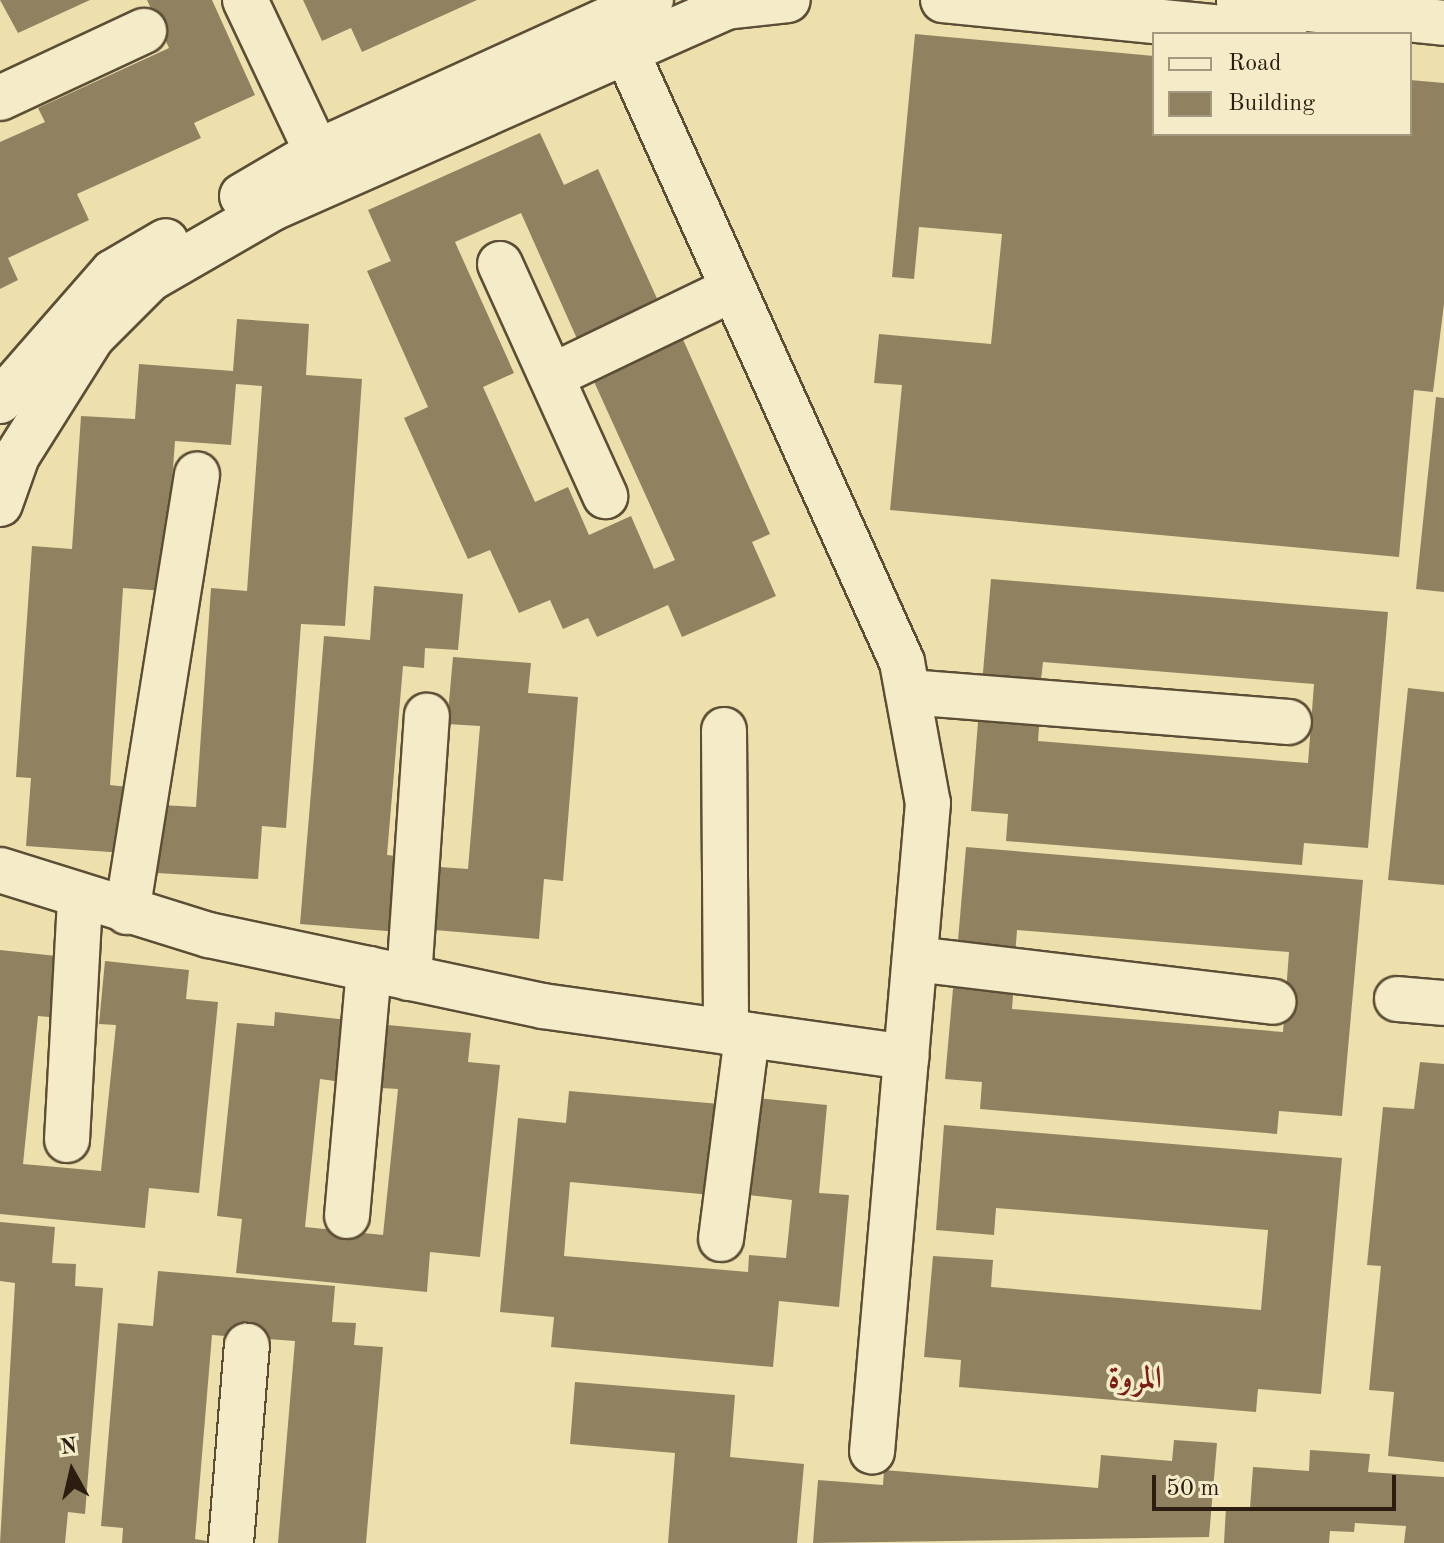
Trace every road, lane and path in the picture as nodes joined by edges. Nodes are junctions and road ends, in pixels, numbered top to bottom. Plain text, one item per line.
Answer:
1 (245, 0) edge
2 (651, 0) edge
3 (788, 0) edge
4 (943, 0) edge
5 (1222, 0) edge
6 (1444, 23) edge
7 (144, 31) dead end
8 (1264, 32) edge
9 (1412, 47) edge
10 (1444, 50) edge
11 (626, 51) junction
12 (0, 98) edge
13 (317, 152) junction
14 (500, 264) dead end
15 (733, 289) junction
16 (552, 376) junction
17 (0, 401) edge
18 (197, 475) dead end
19 (605, 496) dead end
20 (0, 504) edge
21 (908, 692) junction
22 (427, 716) dead end
23 (1289, 722) dead end
24 (724, 730) dead end
25 (0, 870) edge
26 (80, 898) junction
27 (127, 912) junction
28 (915, 959) junction
29 (389, 973) junction
30 (1397, 999) dead end
31 (1273, 1002) dead end
32 (1444, 1003) edge
33 (736, 1034) junction
34 (906, 1057) junction
35 (67, 1140) dead end
36 (347, 1216) dead end
37 (721, 1239) dead end
38 (247, 1346) dead end
39 (872, 1452) dead end
40 (231, 1543) edge

1 - 13 street
2 - 13 street
3 - 11 street
4 - 8 street
5 - 6 street
7 - 12 street
9 - 10 street
11 - 15 street
11 - 20 street
13 - 17 street
14 - 16 street
15 - 16 street
15 - 21 street
16 - 19 street
18 - 27 street
21 - 23 street
21 - 28 street
22 - 29 street
24 - 33 street
25 - 26 street
26 - 27 street
26 - 35 street
27 - 29 street
28 - 31 street
28 - 34 street
29 - 33 street
29 - 36 street
30 - 32 street
33 - 34 street
33 - 37 street
34 - 39 street
38 - 40 street

